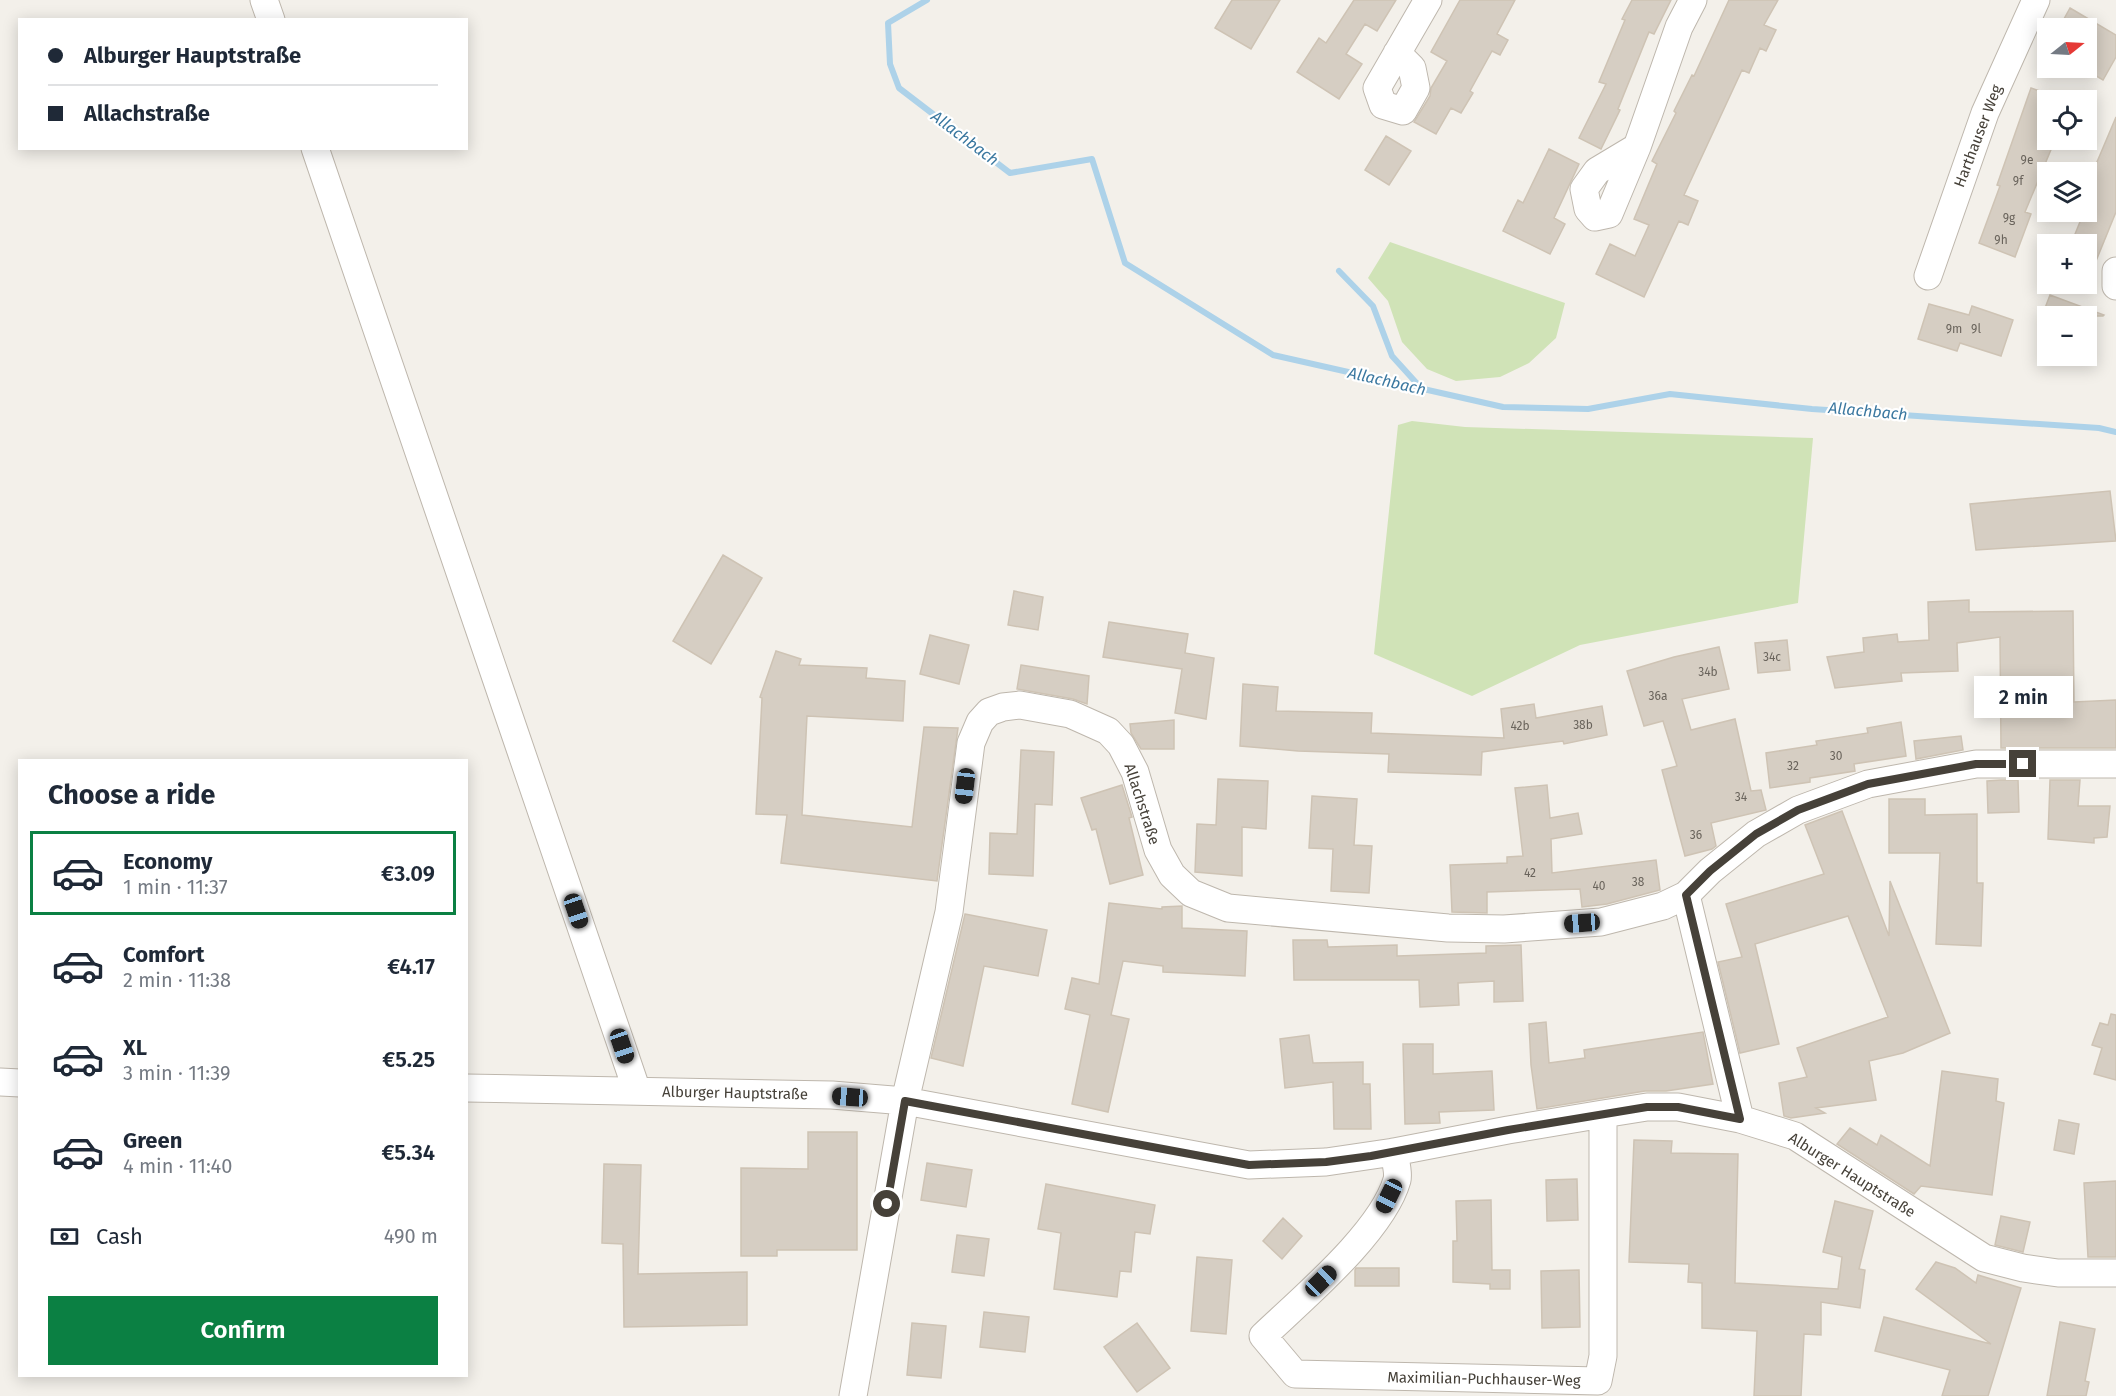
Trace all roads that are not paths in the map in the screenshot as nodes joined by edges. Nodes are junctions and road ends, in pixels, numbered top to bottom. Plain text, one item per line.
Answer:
1 (264, 0) edge
2 (1428, 0) edge
3 (1693, 0) edge
4 (2036, 0) edge
5 (270, 18) edge
6 (1397, 53) dead end
7 (1637, 147) dead end
8 (316, 150) edge
9 (2116, 271) edge
10 (1928, 276) dead end
11 (2116, 286) edge
12 (2116, 764) edge
13 (1686, 895) junction
14 (0, 1082) edge
15 (18, 1083) edge
16 (468, 1088) edge
17 (637, 1090) junction
18 (905, 1101) junction
19 (1603, 1114) junction
20 (1740, 1119) junction
21 (1394, 1152) junction
22 (2116, 1273) edge
23 (854, 1396) edge

1 - 5 street
2 - 6 street
3 - 7 street
4 - 10 street, Harthauser Weg
8 - 17 street
9 - 11 street
12 - 13 street, Allachstraße
13 - 18 street, Allachstraße
13 - 20 street
14 - 15 street
16 - 17 street, Alburger Hauptstraße
17 - 18 street, Alburger Hauptstraße
18 - 21 street, Alburger Hauptstraße
18 - 23 street
19 - 20 street, Alburger Hauptstraße
19 - 21 street, Alburger Hauptstraße
19 - 21 street, Maximilian-Puchhauser-Weg
20 - 22 street, Alburger Hauptstraße

